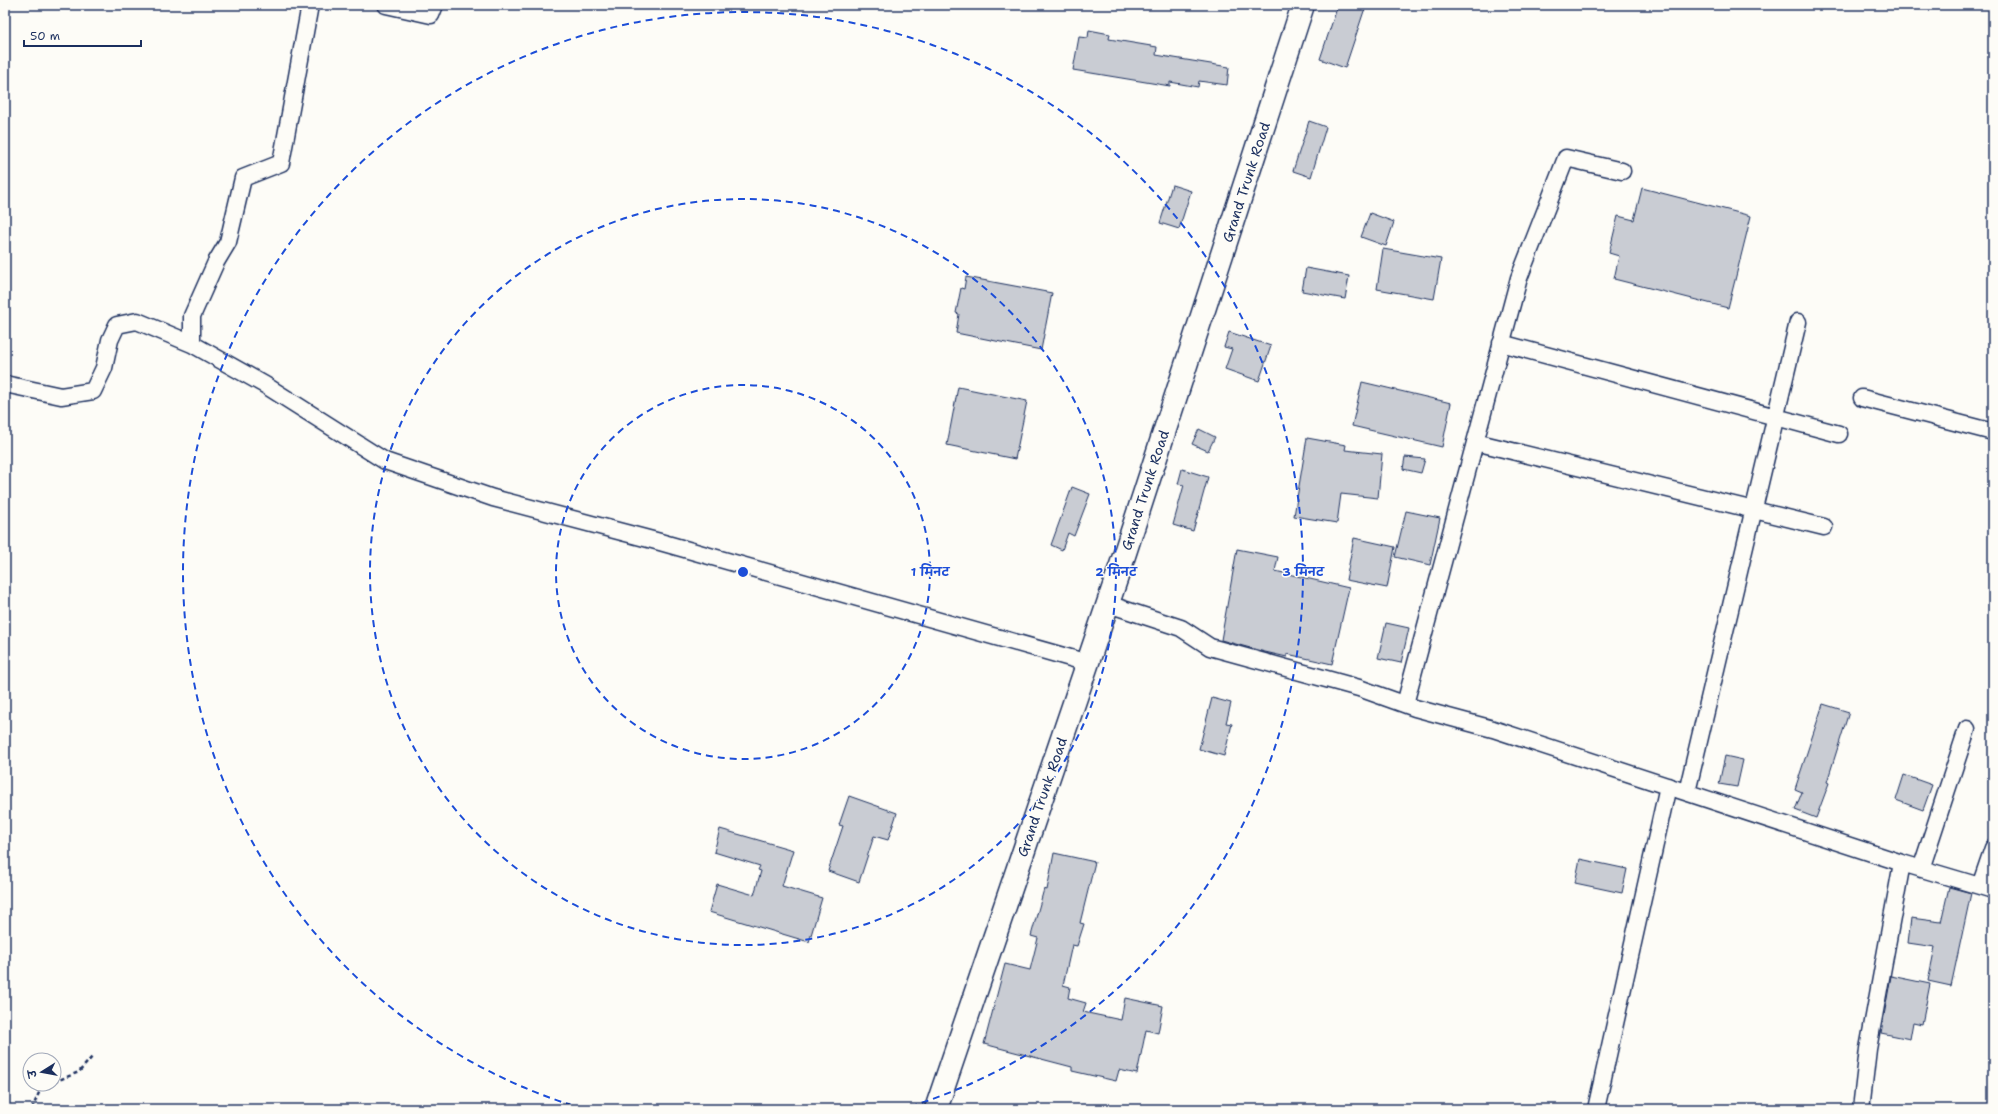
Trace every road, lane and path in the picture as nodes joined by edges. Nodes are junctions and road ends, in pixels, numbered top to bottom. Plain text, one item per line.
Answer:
1 (310, 5) edge
2 (386, 5) edge
3 (435, 5) edge
4 (1303, 5) edge
5 (1622, 171) dead end
6 (1798, 322) dead end
7 (1501, 343) junction
8 (192, 344) junction
9 (5, 384) edge
10 (1862, 398) dead end
11 (1775, 417) junction
12 (1993, 432) edge
13 (1839, 434) dead end
14 (1475, 442) junction
15 (1753, 510) junction
16 (1824, 527) dead end
17 (1108, 604) junction
18 (1088, 663) junction
19 (1405, 704) junction
20 (1967, 729) dead end
21 (1668, 786) junction
22 (1687, 792) junction
23 (1993, 848) edge
24 (1902, 863) junction
25 (1921, 869) junction
26 (1986, 888) edge
27 (92, 1057) dead end
28 (62, 1079) edge
29 (39, 1092) edge
30 (32, 1109) edge
31 (936, 1109) edge
32 (1596, 1109) edge
33 (1862, 1109) edge

1 - 8 street
2 - 3 street
4 - 17 highway, Grand Trunk Road
5 - 7 street
6 - 11 street
7 - 11 street
7 - 14 street
8 - 9 street
8 - 18 street
10 - 12 street
11 - 13 street
11 - 15 street
14 - 15 street
14 - 19 street
15 - 16 street
15 - 22 street
17 - 18 highway, Grand Trunk Road
17 - 19 street
18 - 31 highway, Grand Trunk Road
19 - 21 street
20 - 25 street
21 - 22 street
21 - 32 street
22 - 24 street
23 - 26 street
24 - 25 street
24 - 33 street
25 - 26 street
27 - 28 path
29 - 30 path

